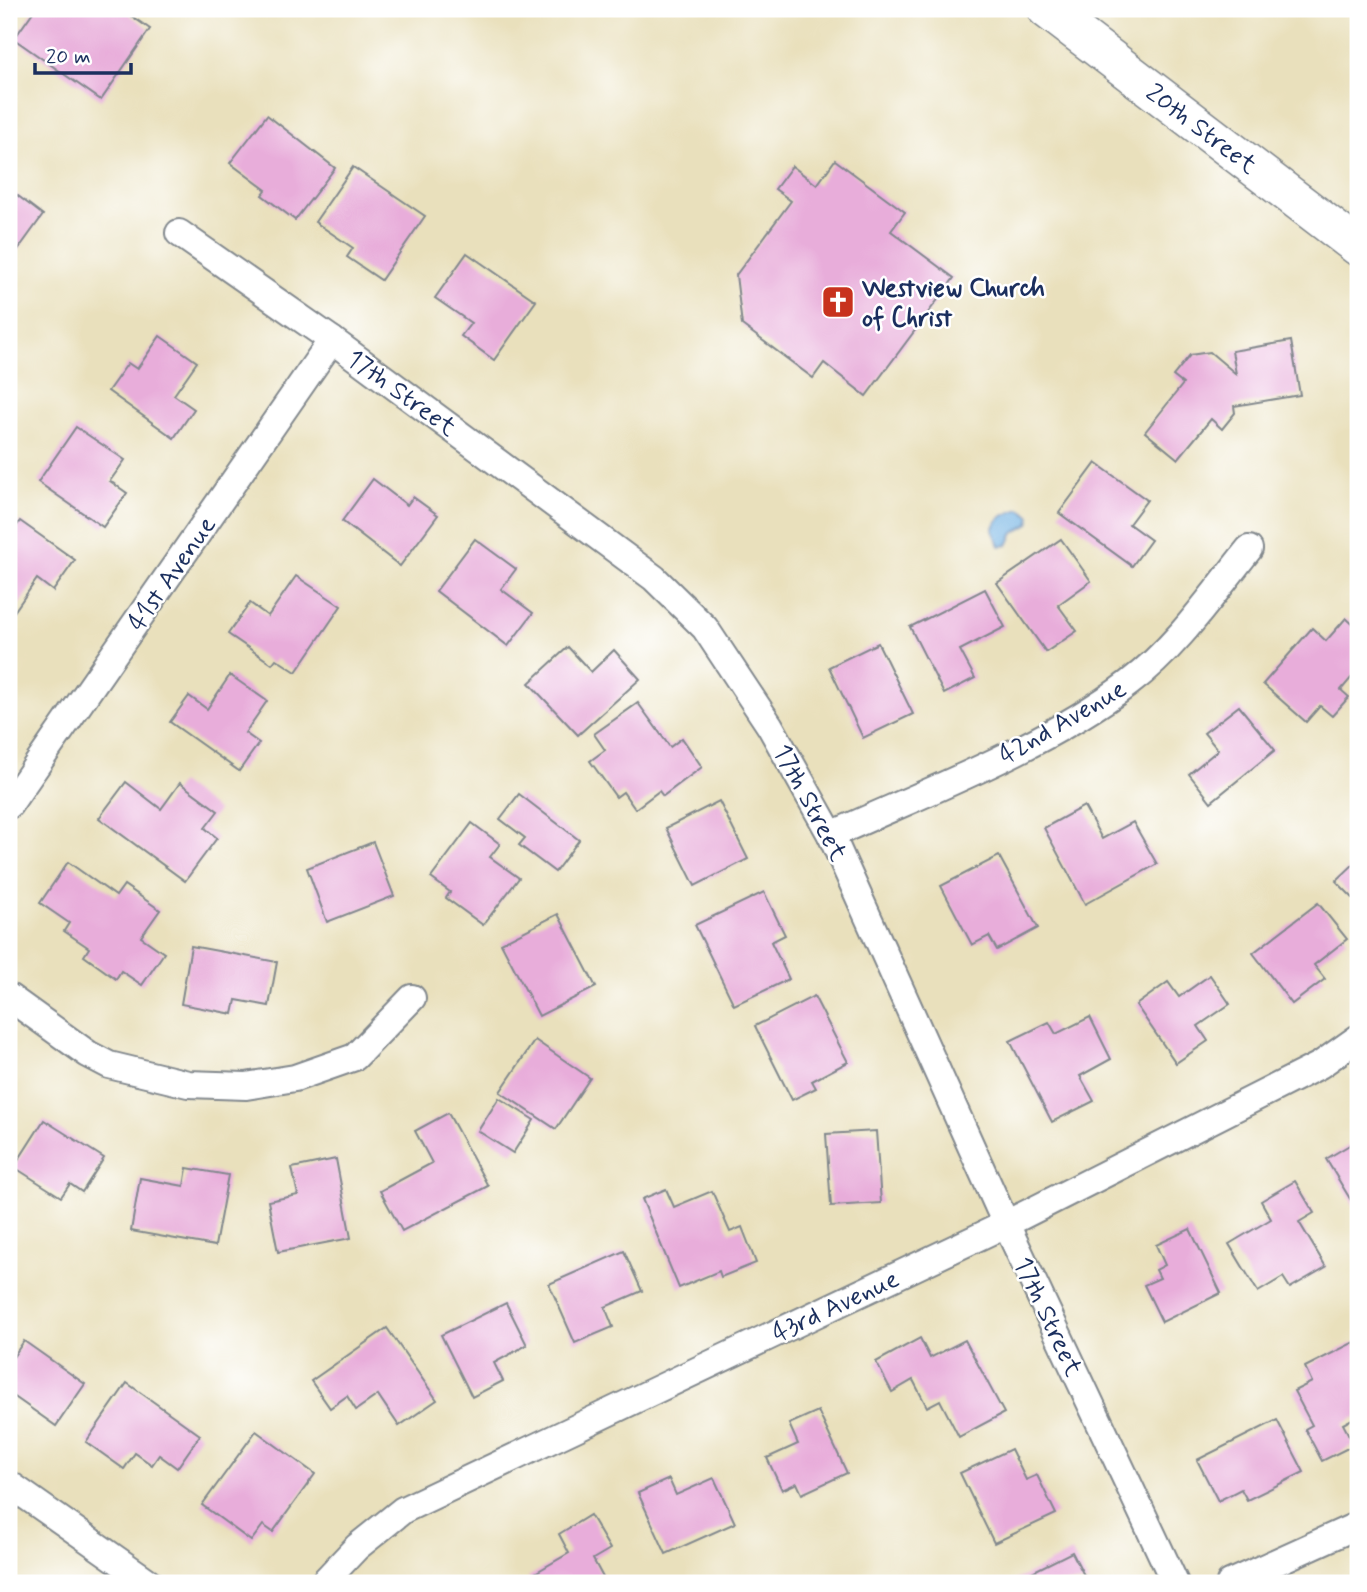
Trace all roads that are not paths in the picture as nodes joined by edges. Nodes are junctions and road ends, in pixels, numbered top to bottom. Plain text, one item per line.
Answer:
1 (1046, 9) edge
2 (178, 233) dead end
3 (1358, 247) edge
4 (332, 340) junction
5 (1249, 549) dead end
6 (9, 805) edge
7 (831, 835) junction
8 (9, 997) edge
9 (412, 998) dead end
10 (1358, 1038) edge
11 (1006, 1224) junction
12 (9, 1484) edge
13 (1358, 1525) edge
14 (150, 1583) edge
15 (323, 1583) edge
16 (1175, 1583) edge
17 (1230, 1583) edge

1 - 3 main road, 20th Street
2 - 4 street, 17th Street
4 - 6 street, 41st Avenue
4 - 7 street, 17th Street
5 - 7 street, 42nd Avenue
7 - 11 street, 17th Street
8 - 9 street
10 - 11 street, 43rd Avenue
11 - 15 street, 43rd Avenue
11 - 16 street, 17th Street
12 - 14 street
13 - 17 street

